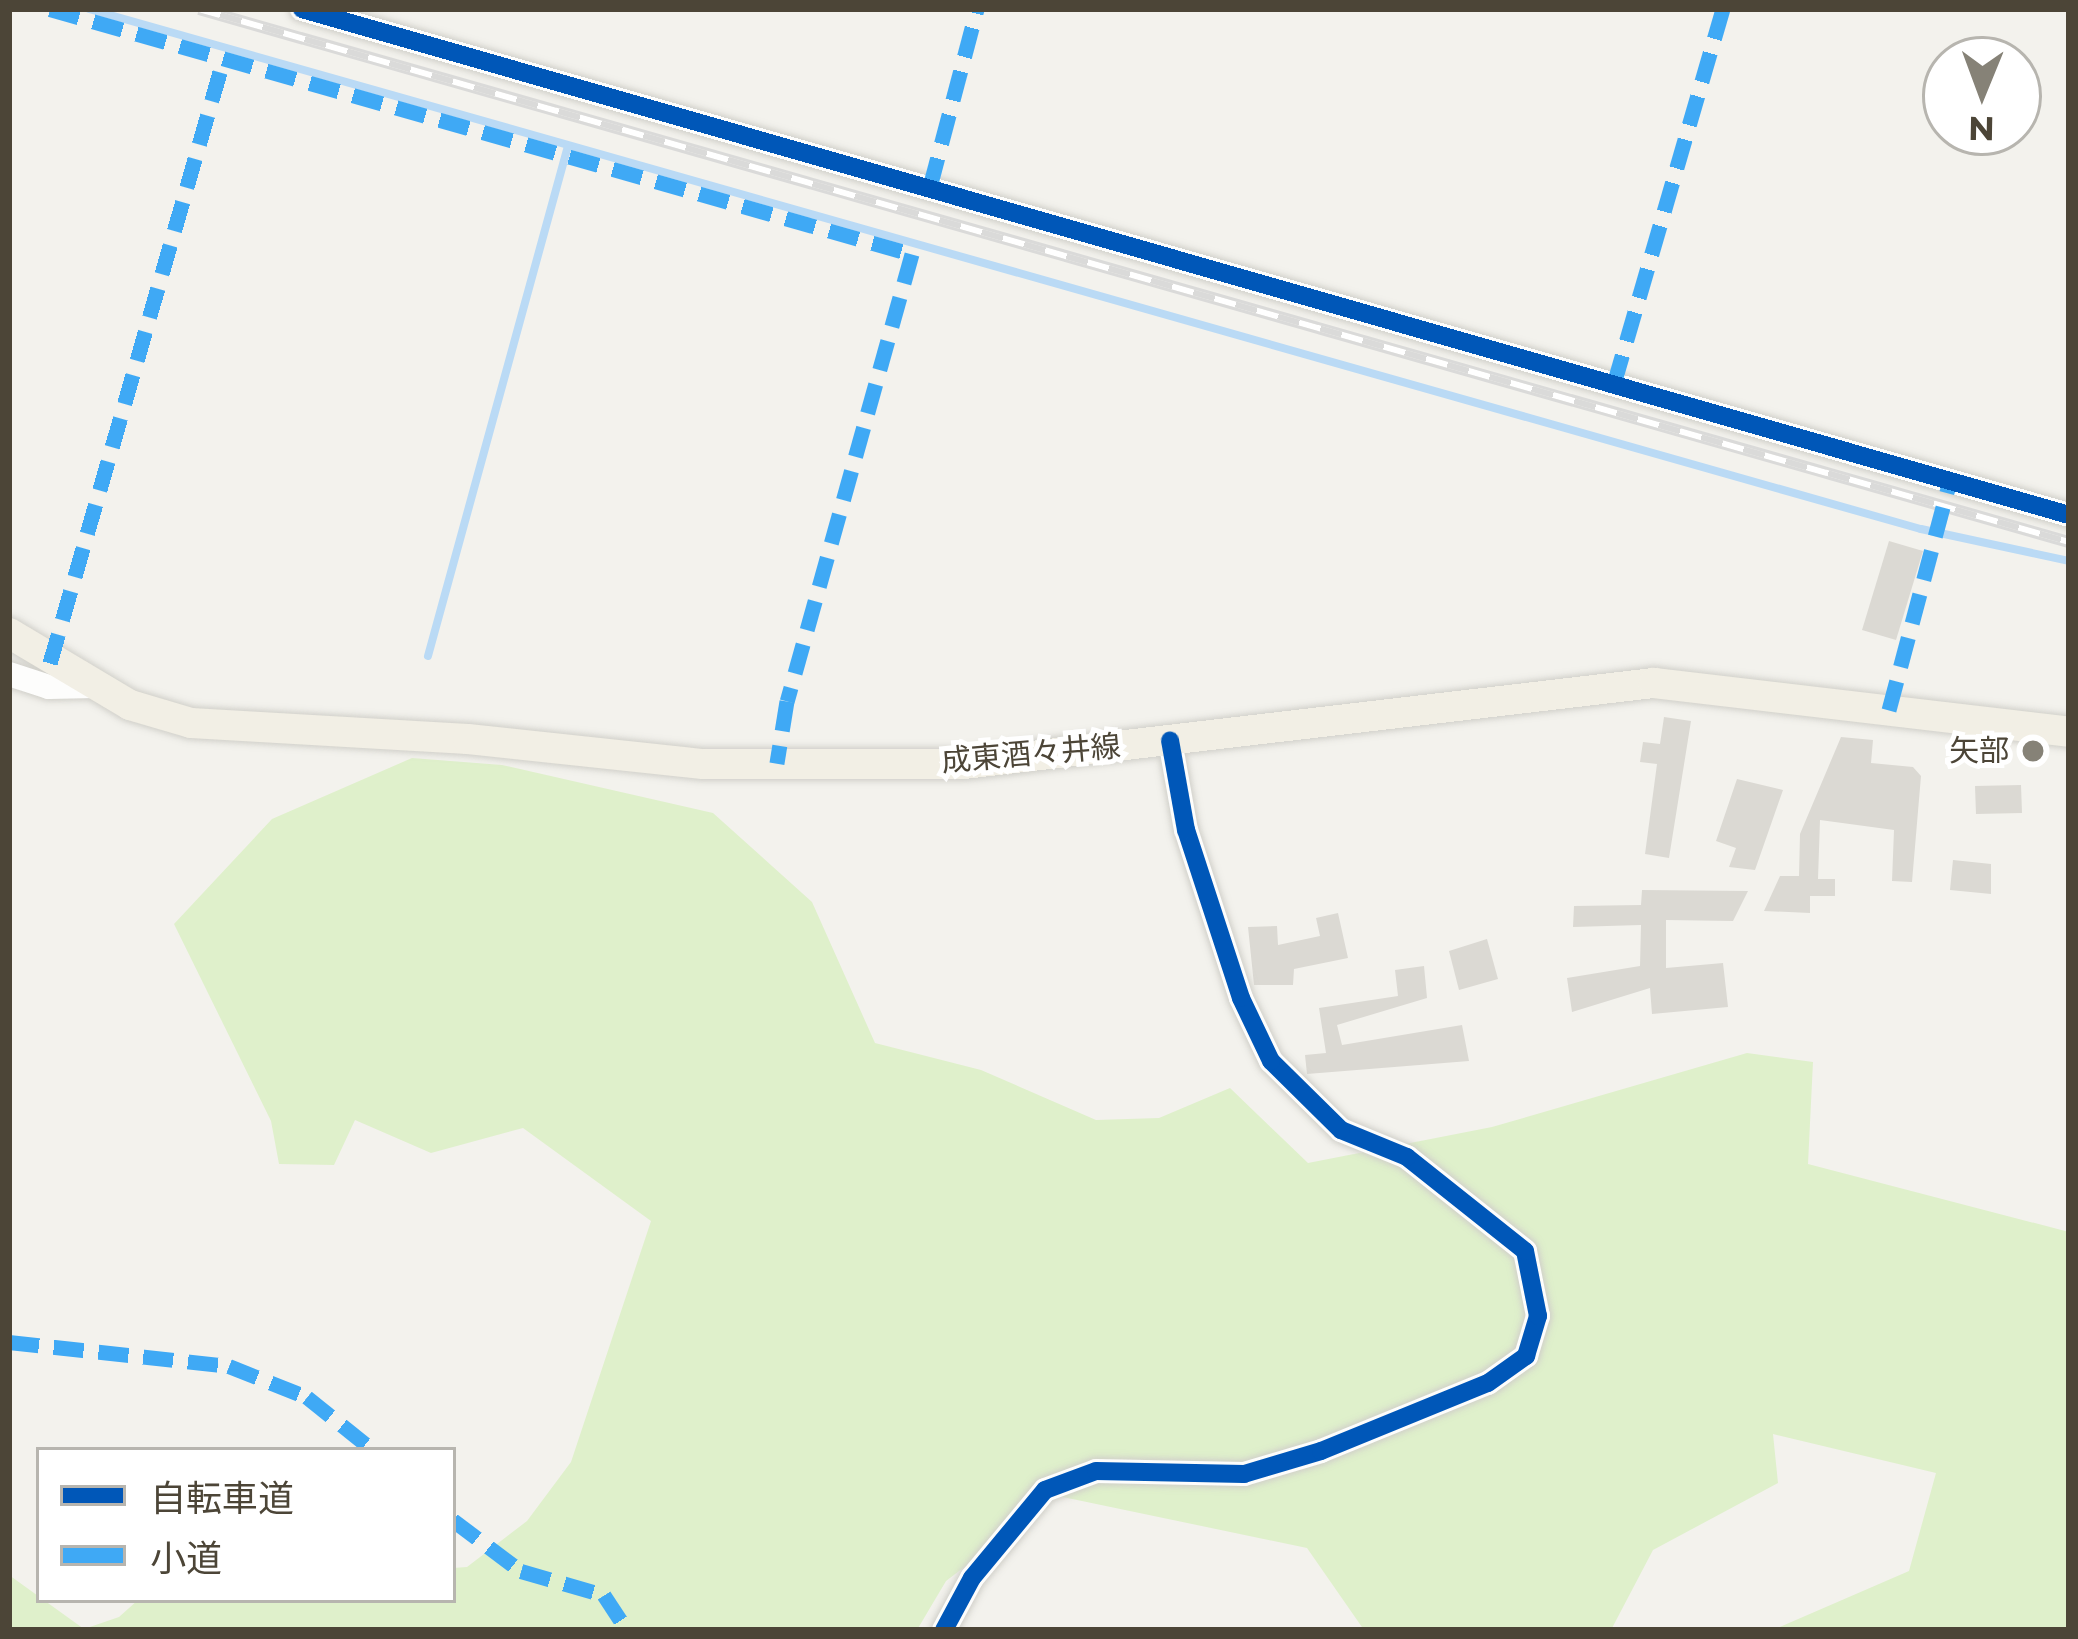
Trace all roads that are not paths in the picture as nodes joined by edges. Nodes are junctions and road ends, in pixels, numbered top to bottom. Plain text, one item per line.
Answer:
1 (302, 9) edge
2 (2069, 515) edge
3 (9, 633) edge
4 (9, 674) edge
5 (94, 686) junction
6 (2069, 732) edge
7 (1170, 740) junction
8 (944, 1630) edge

1 - 2 street
3 - 5 main road, 成東酒々井線
4 - 5 street
5 - 7 main road, 成東酒々井線
6 - 7 main road, 成東酒々井線
7 - 8 street

